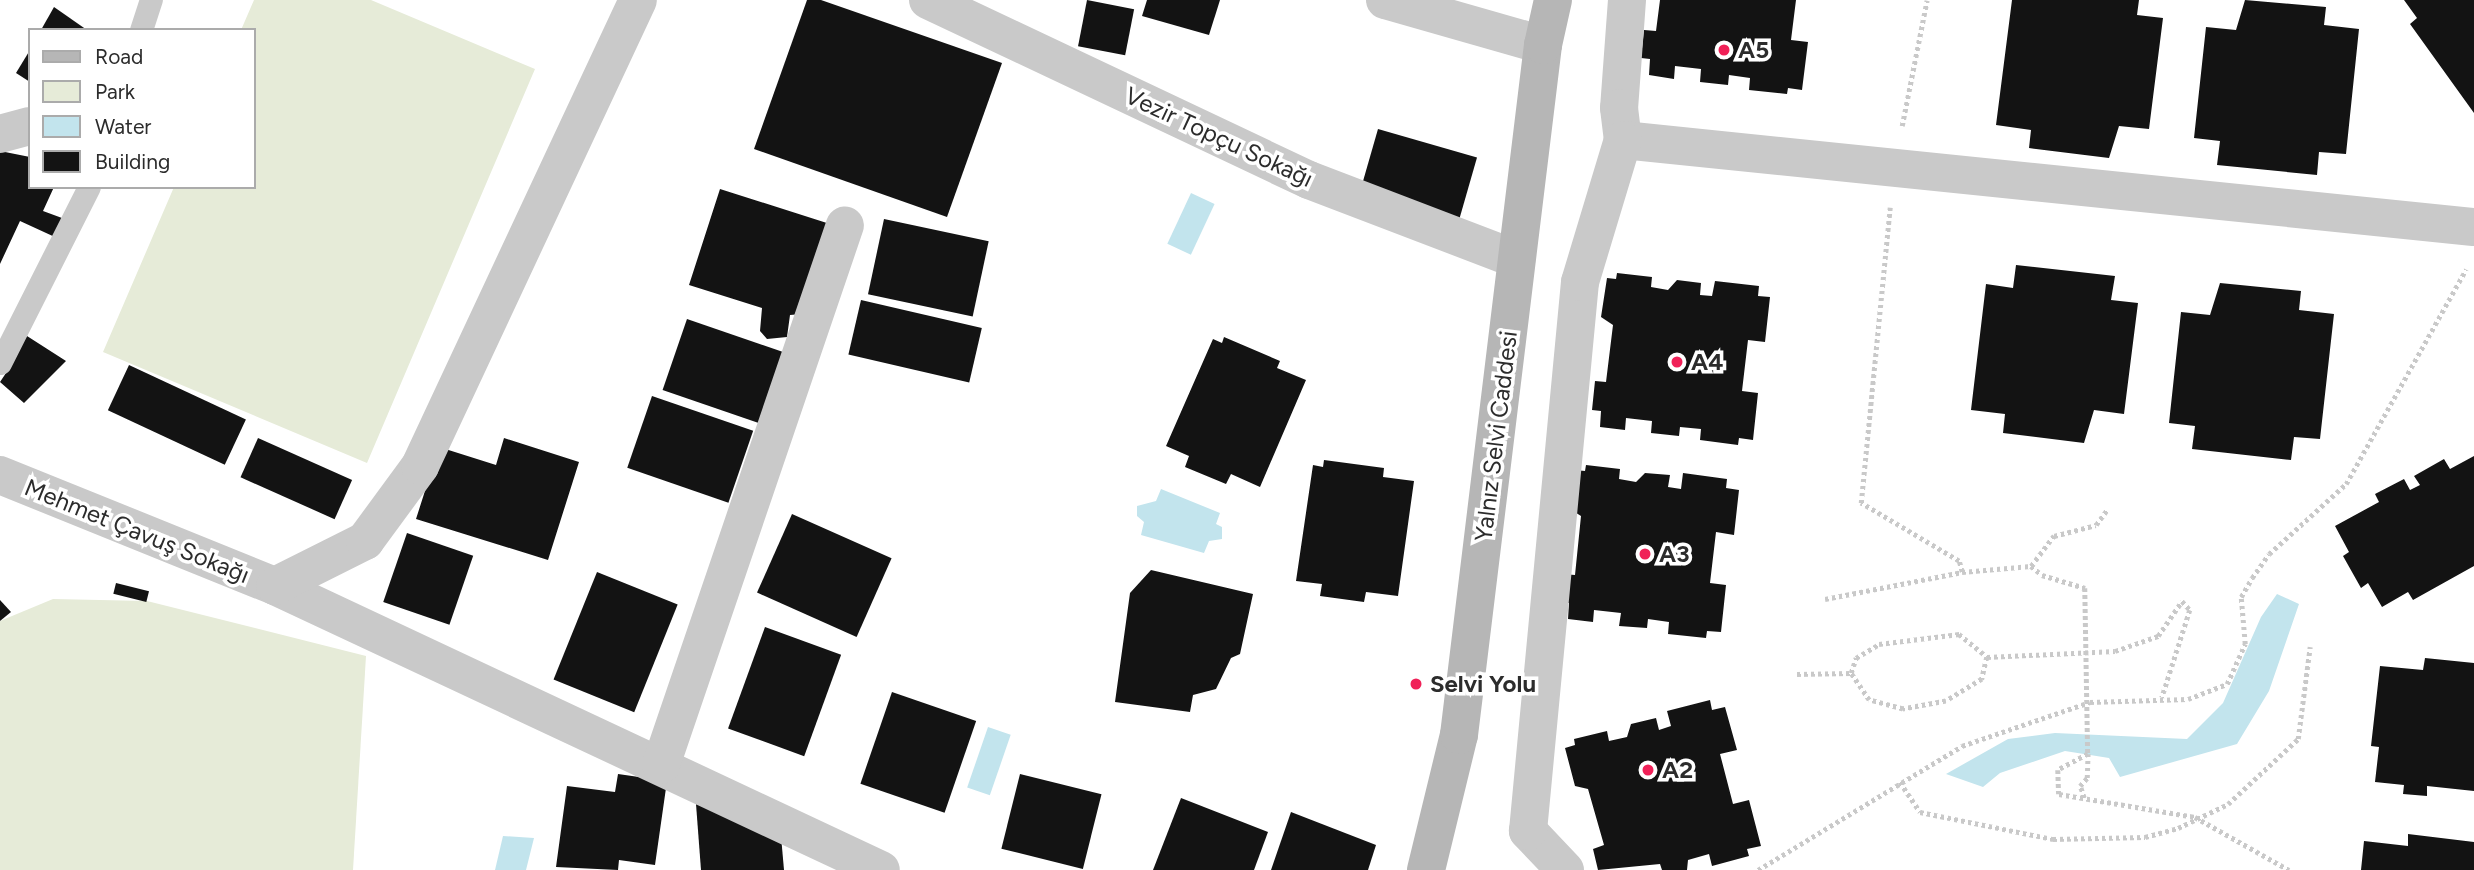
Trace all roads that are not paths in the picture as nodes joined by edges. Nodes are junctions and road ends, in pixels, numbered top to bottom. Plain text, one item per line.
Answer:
1 (150, 0) edge
2 (638, 0) edge
3 (928, 0) edge
4 (1385, 0) edge
5 (1553, 0) edge
6 (1627, 0) edge
7 (142, 28) edge
8 (1543, 45) junction
9 (28, 127) edge
10 (0, 134) edge
11 (1623, 141) junction
12 (88, 189) edge
13 (845, 225) dead end
14 (2474, 228) edge
15 (1516, 259) junction
16 (0, 363) edge
17 (0, 475) edge
18 (275, 586) junction
19 (662, 765) junction
20 (881, 870) edge
21 (1426, 870) edge
22 (1565, 870) edge

1 - 7 lane
2 - 18 street
3 - 15 street, Vezir Topçu Sokağı
4 - 8 street
5 - 8 street, Yalnız Selvi Caddesi
6 - 11 street
8 - 15 street, Yalnız Selvi Caddesi
9 - 10 street
11 - 14 street
11 - 22 street
12 - 16 lane
13 - 19 street
15 - 21 street, Yalnız Selvi Caddesi
17 - 18 street, Mehmet Çavuş Sokağı
18 - 19 street, Mehmet Çavuş Sokağı
19 - 20 street, Mehmet Çavuş Sokağı

